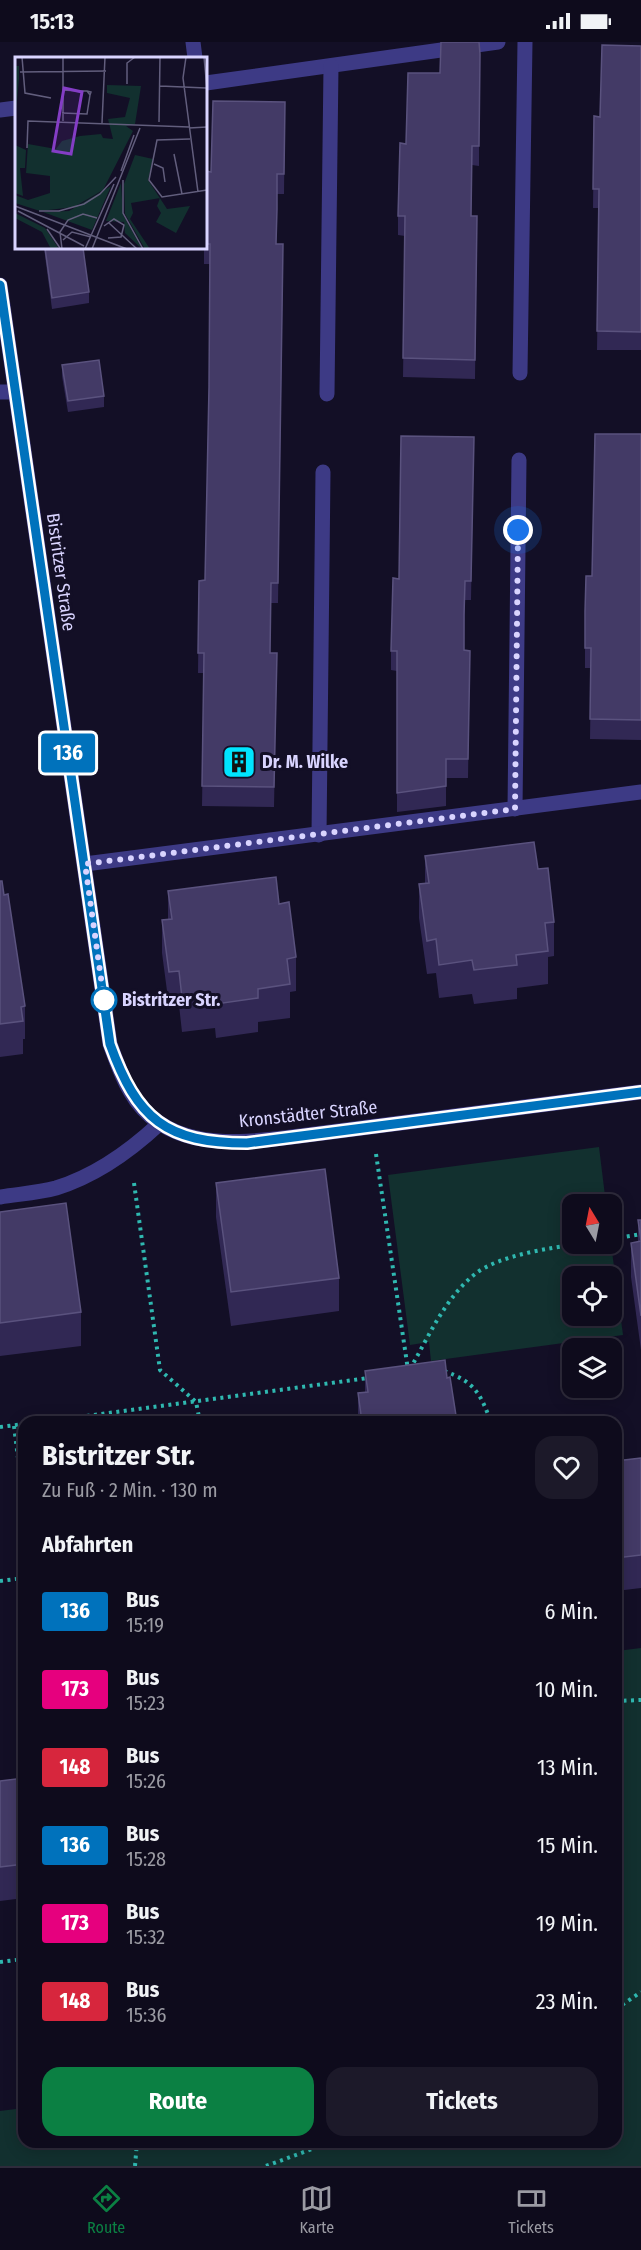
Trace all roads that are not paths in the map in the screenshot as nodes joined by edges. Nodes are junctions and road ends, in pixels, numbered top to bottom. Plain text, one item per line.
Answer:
1 (193, 42) edge
2 (498, 42) edge
3 (525, 42) edge
4 (427, 47) edge
5 (195, 57) edge
6 (331, 66) junction
7 (207, 83) edge
8 (15, 108) edge
9 (0, 111) edge
10 (0, 285) edge
11 (520, 373) dead end
12 (8, 392) edge
13 (327, 394) dead end
14 (519, 460) dead end
15 (323, 472) dead end
16 (641, 792) edge
17 (515, 809) junction
18 (319, 835) junction
19 (85, 864) junction
20 (641, 1092) edge
21 (159, 1124) junction
22 (0, 1197) edge

1 - 5 street
2 - 4 street
3 - 11 street
4 - 6 street
6 - 7 street
6 - 13 street
8 - 9 street
10 - 12 street, Bistritzer Straße
12 - 19 street, Bistritzer Straße
14 - 17 street
15 - 18 street
16 - 17 street
17 - 18 street
18 - 19 street
19 - 21 street, Bistritzer Straße
20 - 21 street, Kronstädter Straße
21 - 22 street

